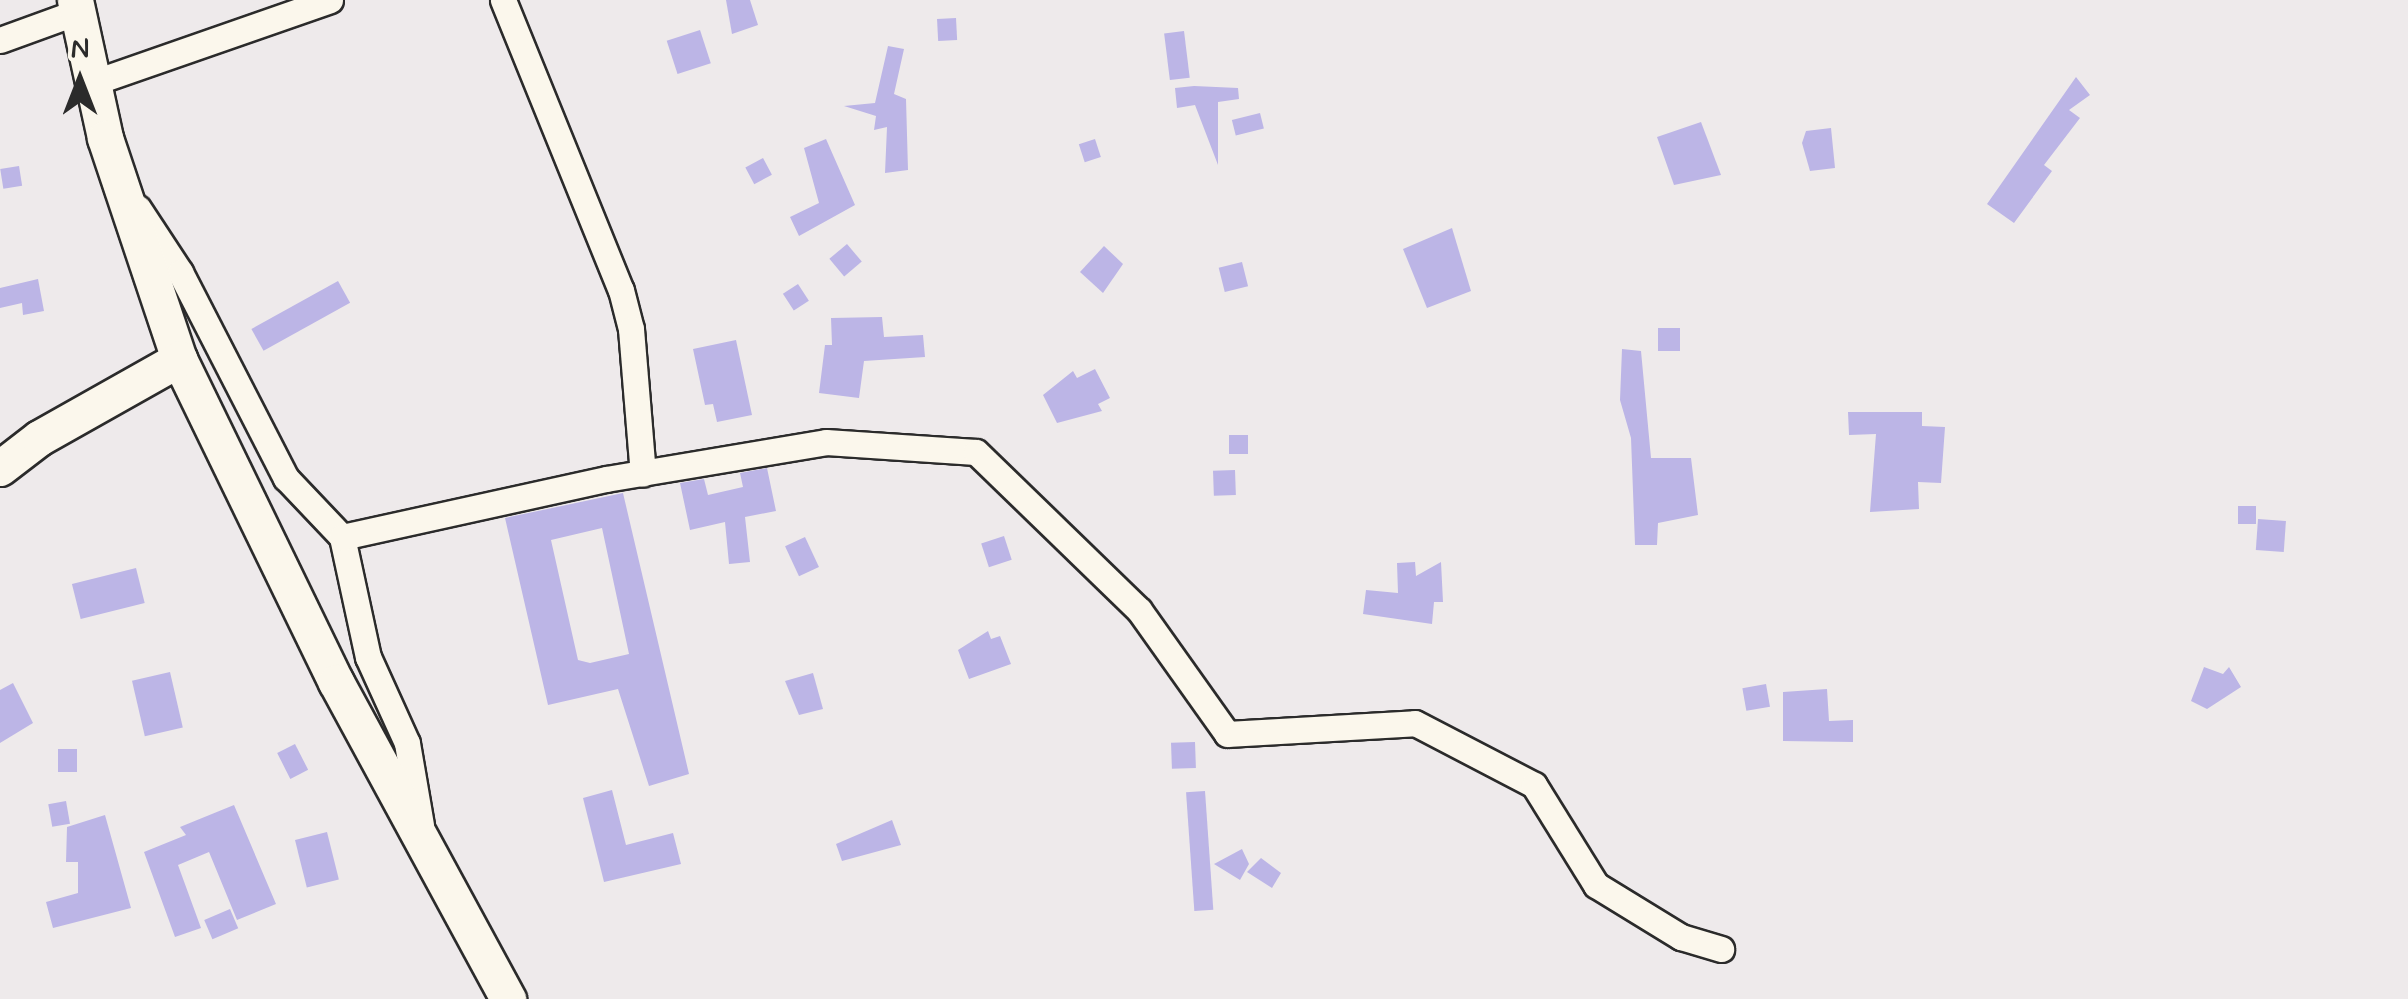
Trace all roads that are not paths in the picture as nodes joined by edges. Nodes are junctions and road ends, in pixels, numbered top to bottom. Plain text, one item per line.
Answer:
1 (330, 0) edge
2 (503, 0) edge
3 (76, 6) edge
4 (0, 40) edge
5 (92, 83) junction
6 (118, 179) junction
7 (178, 360) junction
8 (0, 468) edge
9 (643, 474) junction
10 (342, 538) junction
11 (423, 842) junction
12 (1721, 949) dead end
13 (508, 999) edge

1 - 5 street
2 - 9 street
3 - 4 street
3 - 5 main road
5 - 6 main road
6 - 7 main road
6 - 10 street
7 - 8 main road
7 - 11 main road
9 - 10 street
9 - 12 street
10 - 11 street
11 - 13 main road

